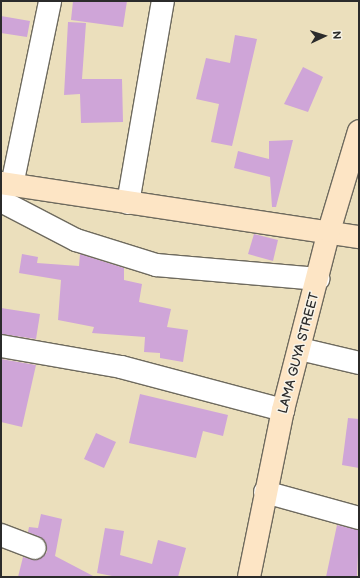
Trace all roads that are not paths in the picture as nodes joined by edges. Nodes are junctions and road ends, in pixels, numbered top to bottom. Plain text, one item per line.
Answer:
1 (50, 1) edge
2 (164, 1) edge
3 (359, 131) edge
4 (5, 190) edge
5 (128, 203) junction
6 (328, 231) junction
7 (359, 237) edge
8 (318, 279) junction
9 (1, 346) edge
10 (300, 349) junction
11 (359, 363) edge
12 (284, 410) junction
13 (265, 492) junction
14 (359, 518) edge
15 (1, 535) edge
16 (35, 548) dead end
17 (249, 577) edge

1 - 4 street
2 - 5 street
3 - 6 street, LAMA GUYA STREET
4 - 5 street
4 - 8 street
5 - 6 street
6 - 7 street
6 - 8 street, LAMA GUYA STREET
8 - 10 street, LAMA GUYA STREET
9 - 12 street
10 - 11 street
10 - 12 street, LAMA GUYA STREET
12 - 13 street, LAMA GUYA STREET
13 - 14 street
13 - 17 street, LAMA GUYA STREET
15 - 16 street

